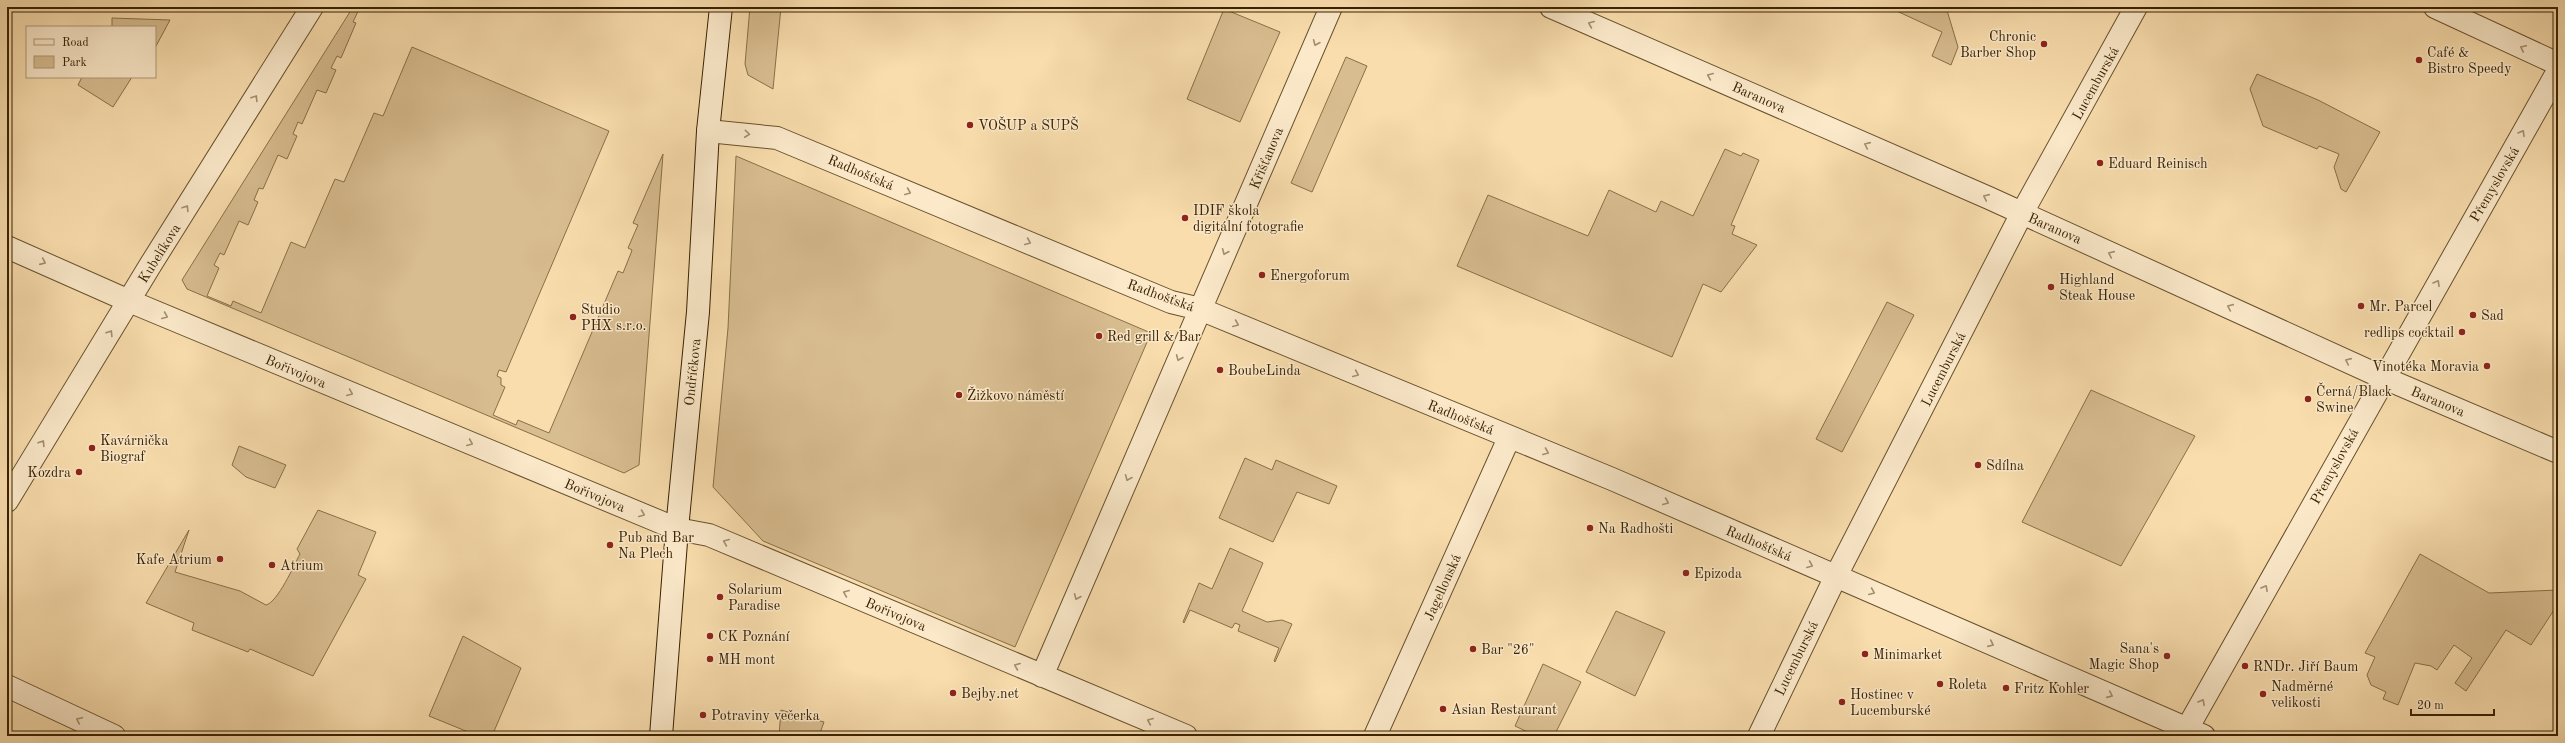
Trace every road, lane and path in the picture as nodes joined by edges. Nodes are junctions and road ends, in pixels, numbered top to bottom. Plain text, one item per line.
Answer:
1 (312, 7) edge
2 (721, 7) edge
3 (1331, 7) edge
4 (1551, 7) edge
5 (2136, 7) edge
6 (2435, 7) edge
7 (2558, 64) edge
8 (2558, 71) edge
9 (708, 131) junction
10 (2022, 214) junction
11 (7, 247) edge
12 (129, 301) junction
13 (1200, 310) junction
14 (2384, 378) junction
15 (1509, 438) junction
16 (2558, 452) edge
17 (7, 501) edge
18 (677, 529) junction
19 (1836, 576) junction
20 (1042, 676) junction
21 (7, 686) edge
22 (2191, 734) edge
23 (114, 736) edge
24 (661, 736) edge
25 (1186, 736) edge
26 (1375, 736) edge
27 (1759, 736) edge

12 -> 1 street, Kubelíkova
2 - 9 street, Ondříčkova
3 -> 13 street, Křišťanova
10 -> 4 street, Baranova
5 - 10 street, Lucemburská
7 -> 6 street
14 -> 8 street, Přemyslovská
9 -> 13 street, Radhošťská
9 - 18 street, Ondříčkova
14 -> 10 street, Baranova
10 - 19 street, Lucemburská
11 -> 12 street, Bořivojova
17 -> 12 street, Kubelíkova
12 -> 18 street, Bořivojova
13 -> 15 street, Radhošťská
13 -> 20 street
14 - 16 street, Baranova
22 -> 14 street, Přemyslovská
15 -> 19 street, Radhošťská
15 - 26 street, Jagellonská
20 -> 18 street, Bořivojova
18 - 24 street, Ondříčkova
19 -> 22 street, Radhošťská
19 - 27 street, Lucemburská
25 -> 20 street, Bořivojova
23 -> 21 street

